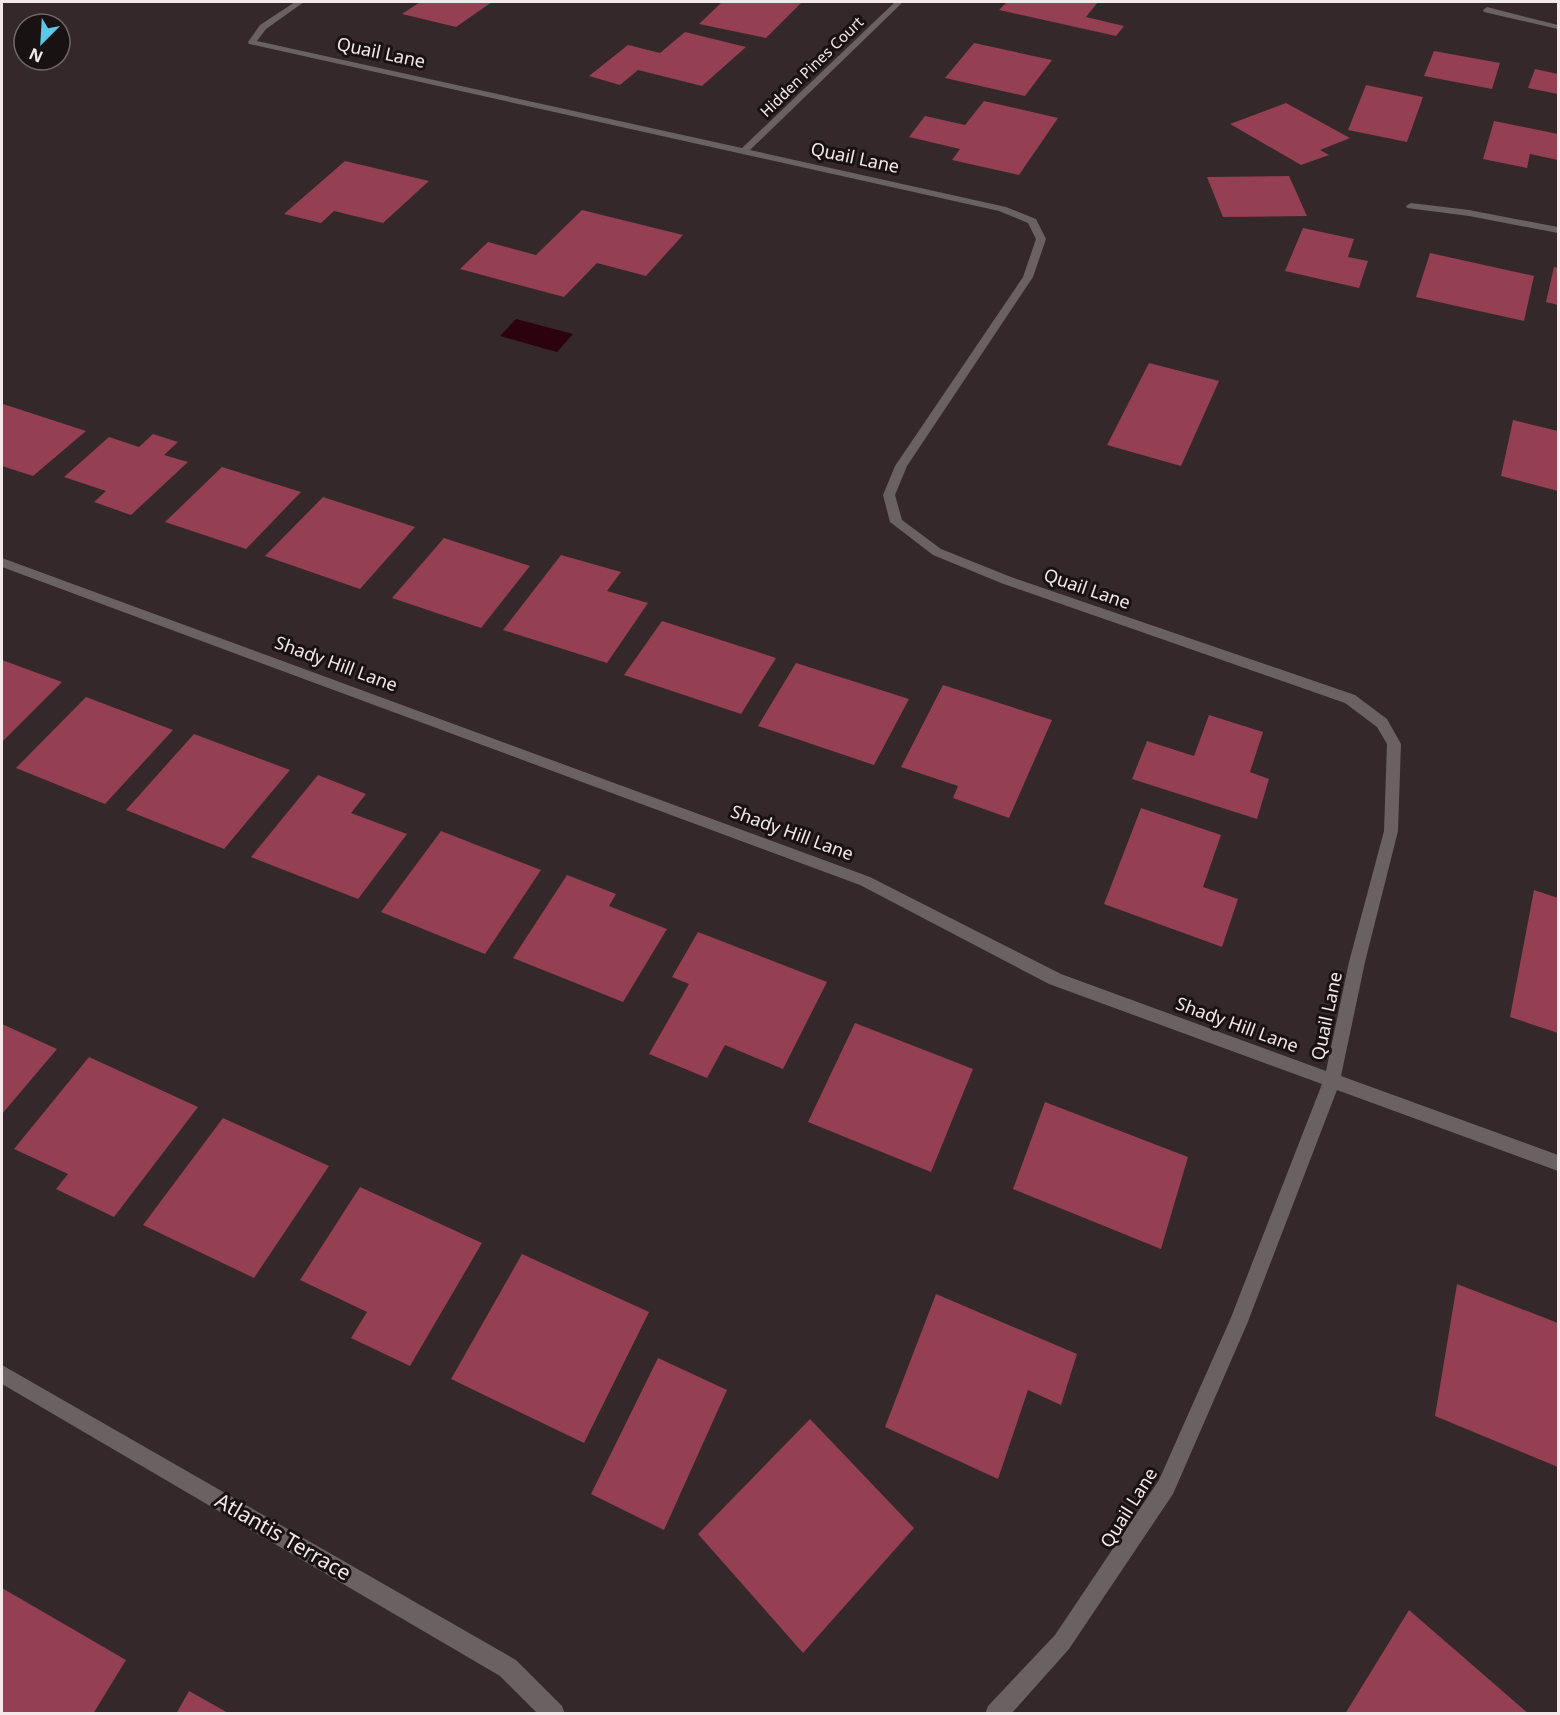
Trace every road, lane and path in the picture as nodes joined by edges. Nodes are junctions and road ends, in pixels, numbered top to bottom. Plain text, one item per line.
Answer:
1 (300, 2) edge
2 (899, 2) edge
3 (1487, 10) dead end
4 (1558, 27) edge
5 (744, 151) junction
6 (1411, 206) dead end
7 (1558, 230) edge
8 (2, 562) edge
9 (1332, 1081) junction
10 (1558, 1163) edge
11 (2, 1374) edge
12 (554, 1713) edge
13 (996, 1713) edge

1 - 5 street, Quail Lane
2 - 5 street, Hidden Pines Court
3 - 4 street
5 - 9 street, Quail Lane
6 - 7 street
8 - 9 street, Shady Hill Lane
9 - 10 street, Shady Hill Lane
9 - 13 street, Quail Lane
11 - 12 street, Atlantis Terrace

